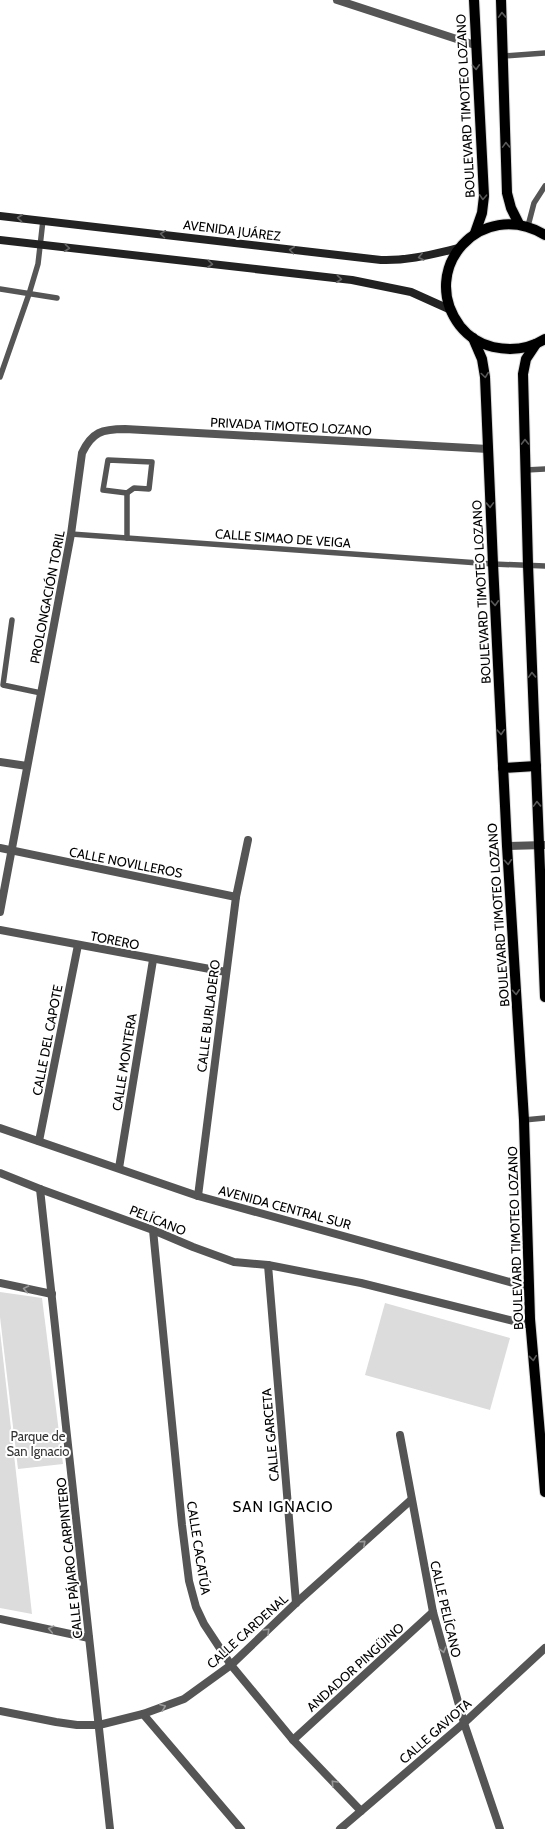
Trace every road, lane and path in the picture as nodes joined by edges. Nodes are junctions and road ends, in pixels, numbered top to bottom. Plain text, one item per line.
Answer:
1 (336, 0) edge
2 (474, 0) edge
3 (501, 0) edge
4 (475, 45) junction
5 (545, 53) edge
6 (503, 56) junction
7 (545, 186) edge
8 (0, 216) edge
9 (43, 220) junction
10 (523, 225) junction
11 (475, 233) junction
12 (545, 235) edge
13 (0, 240) edge
14 (40, 245) junction
15 (459, 248) junction
16 (0, 289) edge
17 (29, 294) junction
18 (57, 298) dead end
19 (451, 310) junction
20 (473, 338) junction
21 (545, 339) edge
22 (536, 344) junction
23 (0, 377) edge
24 (93, 436) joint
25 (488, 449) junction
26 (545, 469) edge
27 (526, 470) junction
28 (127, 493) junction
29 (71, 534) junction
30 (127, 538) junction
31 (493, 564) junction
32 (528, 565) junction
33 (545, 566) edge
34 (12, 620) dead end
35 (41, 693) junction
36 (0, 762) edge
37 (27, 766) junction
38 (536, 766) junction
39 (503, 768) junction
40 (248, 840) dead end
41 (542, 845) edge
42 (507, 846) junction
43 (0, 848) edge
44 (12, 851) junction
45 (236, 897) junction
46 (0, 912) edge
47 (0, 930) edge
48 (78, 945) junction
49 (154, 960) junction
50 (226, 972) junction
51 (544, 981) edge
52 (545, 997) edge
53 (545, 1118) edge
54 (524, 1120) junction
55 (0, 1128) edge
56 (39, 1141) junction
57 (119, 1168) junction
58 (0, 1173) edge
59 (40, 1189) junction
60 (198, 1196) junction
61 (153, 1230) junction
62 (268, 1265) junction
63 (0, 1283) edge
64 (528, 1287) junction
65 (52, 1294) junction
66 (530, 1322) junction
67 (542, 1407) edge
68 (400, 1435) dead end
69 (545, 1492) edge
70 (411, 1500) junction
71 (296, 1603) junction
72 (433, 1612) junction
73 (0, 1619) edge
74 (89, 1638) junction
75 (545, 1648) edge
76 (231, 1665) junction
77 (0, 1710) edge
78 (143, 1714) junction
79 (464, 1722) junction
80 (99, 1725) junction
81 (293, 1740) junction
82 (361, 1811) junction
83 (110, 1829) edge
84 (241, 1829) edge
85 (340, 1829) edge
86 (500, 1829) edge

1 - 4 street
2 - 4 main road, BOULEVARD TIMOTEO LOZANO
6 -> 3 main road
4 -> 11 main road, BOULEVARD TIMOTEO LOZANO
5 - 6 lane
10 -> 6 main road
7 - 10 lane
9 -> 8 main road, AVENIDA JUÁREZ
9 - 14 lane
15 -> 9 main road, AVENIDA JUÁREZ
10 - 11 main road
10 - 12 main road
11 - 15 main road
13 - 14 main road
14 - 17 lane
14 -> 19 main road
15 - 19 main road
16 - 17 lane
17 - 18 lane
17 - 23 lane
19 - 20 main road
20 - 22 main road
20 -> 25 main road, BOULEVARD TIMOTEO LOZANO
21 - 22 main road
27 -> 22 main road
24 - 25 street, PRIVADA TIMOTEO LOZANO
24 - 29 street, PROLONGACIÓN TORIL
25 -> 31 main road, BOULEVARD TIMOTEO LOZANO
26 - 27 lane
27 - 32 main road
28 - 28 lane
28 - 30 lane
29 - 30 lane, CALLE SIMAO DE VEIGA
29 - 35 street, PROLONGACIÓN TORIL
30 - 31 lane, CALLE SIMAO DE VEIGA
31 - 32 lane, CALLE SIMAO DE VEIGA
31 -> 39 main road, BOULEVARD TIMOTEO LOZANO
32 - 33 lane, CALLE SIMAO DE VEIGA
38 -> 32 main road
34 - 35 lane
35 - 37 street, PROLONGACIÓN TORIL
36 - 37 street
37 - 44 street, PROLONGACIÓN TORIL
38 - 39 main road
41 -> 38 main road
39 - 42 main road, BOULEVARD TIMOTEO LOZANO
40 - 45 street, CALLE BURLADERO
41 - 42 street
41 - 51 main road
42 -> 54 main road, BOULEVARD TIMOTEO LOZANO
43 - 44 street, CALLE NOVILLEROS
44 - 45 street, CALLE NOVILLEROS
44 - 46 street, PROLONGACIÓN TORIL
45 - 50 street, CALLE BURLADERO
47 - 48 street, TORERO
48 - 49 street, TORERO
48 - 56 street, CALLE DEL CAPOTE
49 - 50 street, TORERO
49 - 57 street, CALLE MONTERA
50 - 60 street, CALLE BURLADERO
51 - 52 main road
53 - 54 lane
54 - 64 main road, BOULEVARD TIMOTEO LOZANO
55 - 56 street, AVENIDA CENTRAL SUR
56 - 57 street, AVENIDA CENTRAL SUR
57 - 60 street, AVENIDA CENTRAL SUR
58 - 59 street, PELÍCANO
59 - 61 street, PELÍCANO
59 - 65 street, CALLE PÁJARO CARPINTERO
60 - 64 street, AVENIDA CENTRAL SUR
61 - 62 street, PELÍCANO
61 - 76 street, CALLE CACATÚA
62 - 66 street, PELÍCANO
62 - 71 street, CALLE GARCETA
65 -> 63 street
64 - 66 main road, BOULEVARD TIMOTEO LOZANO
65 - 74 street, CALLE PÁJARO CARPINTERO
66 -> 67 main road, BOULEVARD TIMOTEO LOZANO
67 - 69 main road, BOULEVARD TIMOTEO LOZANO
68 - 70 street, CALLE PELÍCANO
71 -> 70 street, CALLE CARDENAL
70 - 72 street, CALLE PELÍCANO
76 -> 71 street, CALLE CARDENAL
72 -> 79 street, CALLE PELÍCANO
72 - 81 street, ANDADOR PINGÜINO
74 -> 73 street
74 - 80 street, CALLE PÁJARO CARPINTERO
75 - 79 street, CALLE GAVIOTA
78 -> 76 street, CALLE CARDENAL
76 - 81 street, CALLE CACATÚA
77 - 80 street, CALLE CARDENAL
78 - 80 street, CALLE CARDENAL
78 - 84 street
79 - 82 street, CALLE GAVIOTA
79 - 86 street, CALLE PELÍCANO
80 - 83 street, CALLE PÁJARO CARPINTERO
82 -> 81 street, CALLE CACATÚA
82 - 85 street, CALLE GAVIOTA

